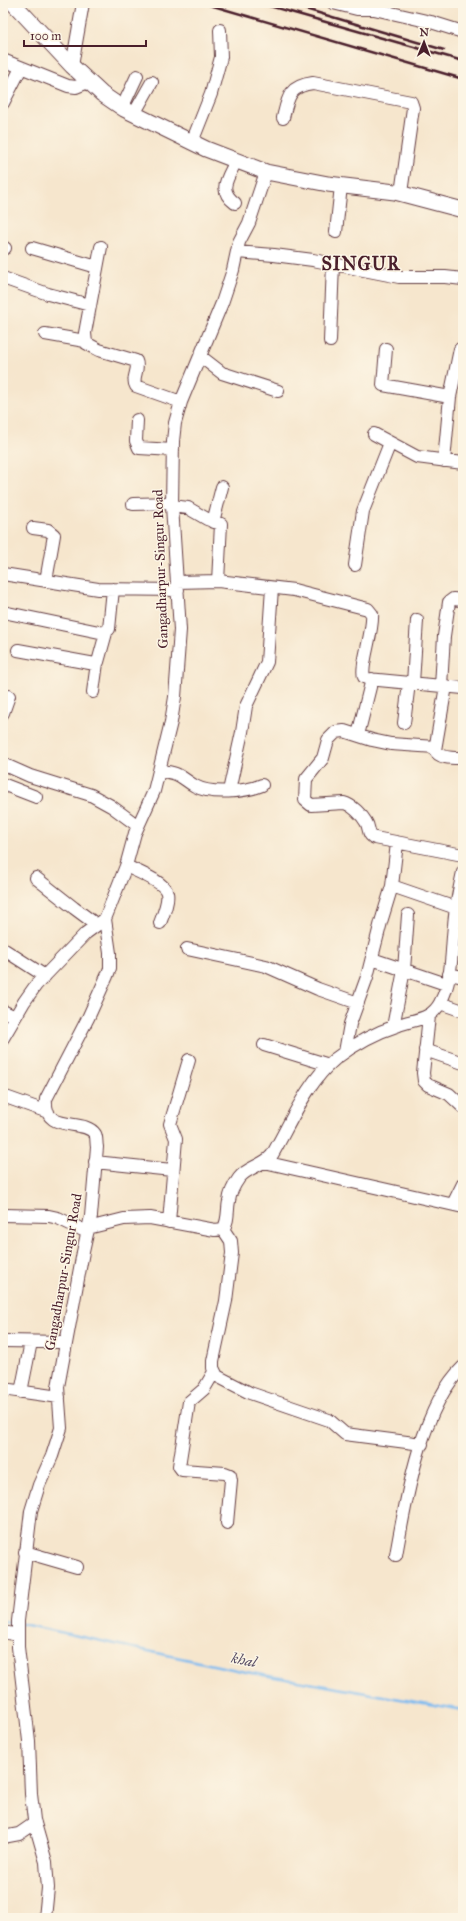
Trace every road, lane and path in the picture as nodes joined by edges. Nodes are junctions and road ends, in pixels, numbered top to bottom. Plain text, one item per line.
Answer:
1 (13, 3) edge
2 (83, 3) edge
3 (333, 3) edge
4 (372, 6) edge
5 (394, 21) dead end
6 (220, 30) dead end
7 (463, 32) edge
8 (3, 60) edge
9 (72, 66) junction
10 (21, 68) junction
11 (137, 76) dead end
12 (88, 82) junction
13 (152, 82) dead end
14 (3, 103) edge
15 (128, 111) junction
16 (283, 118) dead end
17 (192, 142) junction
18 (236, 161) junction
19 (266, 172) junction
20 (341, 186) junction
21 (401, 193) junction
22 (235, 203) dead end
23 (462, 207) edge
24 (336, 232) dead end
25 (101, 247) dead end
26 (32, 248) dead end
27 (238, 252) junction
28 (333, 264) junction
29 (97, 267) junction
30 (3, 278) edge
31 (463, 279) edge
32 (90, 305) junction
33 (45, 334) dead end
34 (85, 341) junction
35 (330, 341) dead end
36 (386, 349) dead end
37 (460, 349) dead end
38 (200, 356) junction
39 (278, 391) dead end
40 (450, 397) junction
41 (180, 402) junction
42 (137, 420) dead end
43 (374, 434) dead end
44 (390, 443) junction
45 (173, 450) junction
46 (444, 462) junction
47 (463, 463) edge
48 (222, 487) dead end
49 (133, 504) dead end
50 (172, 505) junction
51 (213, 522) junction
52 (33, 528) dead end
53 (354, 565) dead end
54 (3, 574) edge
55 (46, 581) junction
56 (218, 581) junction
57 (177, 586) junction
58 (272, 588) junction
59 (114, 590) junction
60 (463, 600) edge
61 (3, 612) edge
62 (417, 620) dead end
63 (106, 633) junction
64 (18, 650) dead end
65 (97, 663) junction
66 (372, 679) junction
67 (411, 683) junction
68 (443, 686) junction
69 (463, 688) edge
70 (93, 692) dead end
71 (9, 696) dead end
72 (3, 713) edge
73 (404, 723) dead end
74 (358, 735) junction
75 (435, 747) junction
76 (463, 758) edge
77 (8, 766) edge
78 (159, 771) junction
79 (262, 785) dead end
80 (4, 787) edge
81 (229, 790) junction
82 (36, 797) dead end
83 (138, 826) junction
84 (397, 843) junction
85 (463, 855) edge
86 (126, 866) junction
87 (463, 872) edge
88 (36, 878) dead end
89 (392, 886) junction
90 (458, 911) edge
91 (408, 915) dead end
92 (101, 922) junction
93 (160, 923) dead end
94 (3, 949) edge
95 (187, 949) dead end
96 (372, 959) junction
97 (404, 970) junction
98 (45, 976) junction
99 (463, 977) edge
100 (448, 979) junction
101 (358, 1003) junction
102 (440, 1003) junction
103 (3, 1011) edge
104 (463, 1011) edge
105 (428, 1016) junction
106 (15, 1017) junction
107 (393, 1027) junction
108 (3, 1038) edge
109 (264, 1045) dead end
110 (425, 1050) junction
111 (345, 1052) junction
112 (189, 1060) dead end
113 (463, 1064) edge
114 (329, 1065) junction
115 (3, 1096) edge
116 (463, 1107) edge
117 (48, 1112) junction
118 (95, 1162) junction
119 (264, 1162) junction
120 (172, 1170) junction
121 (463, 1184) edge
122 (458, 1205) edge
123 (3, 1214) edge
124 (169, 1222) junction
125 (223, 1229) junction
126 (88, 1230) junction
127 (3, 1341) edge
128 (31, 1342) junction
129 (66, 1342) junction
130 (463, 1367) edge
131 (214, 1372) junction
132 (3, 1389) edge
133 (21, 1392) junction
134 (59, 1397) junction
135 (422, 1444) junction
136 (227, 1523) dead end
137 (25, 1552) junction
138 (396, 1555) dead end
139 (77, 1568) dead end
140 (3, 1632) edge
141 (18, 1635) junction
142 (35, 1823) junction
143 (3, 1837) edge
144 (45, 1918) edge

1 - 9 main road
2 - 9 street
3 - 4 street
4 - 5 street
4 - 7 street
6 - 17 street
8 - 10 street
9 - 12 main road
10 - 12 street
10 - 14 street
11 - 15 street
12 - 15 main road
13 - 15 street
15 - 17 main road
16 - 21 street
17 - 18 main road
18 - 19 main road
18 - 22 street
19 - 20 main road
19 - 27 street, Gangadharpur-Singur Road
20 - 21 main road
20 - 24 street
21 - 23 main road
25 - 29 street
26 - 29 street
27 - 28 street
27 - 38 street, Gangadharpur-Singur Road
28 - 31 street
28 - 35 street
29 - 32 street
30 - 32 street
32 - 34 street
33 - 34 street
34 - 41 street
36 - 40 street
37 - 40 street
38 - 39 street
38 - 41 street, Gangadharpur-Singur Road
40 - 46 street
41 - 45 street, Gangadharpur-Singur Road
42 - 45 street
43 - 44 street
44 - 46 street
44 - 53 street
45 - 50 street, Gangadharpur-Singur Road
46 - 47 street
48 - 51 street
49 - 50 street
50 - 51 street
50 - 57 street, Gangadharpur-Singur Road
51 - 56 street
52 - 55 street
54 - 55 street
55 - 59 street
56 - 57 street
56 - 58 street
57 - 59 street
57 - 78 street, Gangadharpur-Singur Road
58 - 66 street
58 - 81 street
59 - 63 street
60 - 68 street
61 - 63 street
62 - 67 street
63 - 65 street
64 - 65 street
65 - 70 street
66 - 67 street
66 - 74 street
67 - 68 street
67 - 73 street
68 - 69 street
68 - 75 street
71 - 72 street
74 - 75 street
74 - 84 street
75 - 76 street
77 - 80 street
77 - 83 street
78 - 81 street
78 - 83 street, Gangadharpur-Singur Road
79 - 81 street
80 - 82 street
83 - 86 street, Gangadharpur-Singur Road
84 - 85 street
84 - 89 street
86 - 92 street, Gangadharpur-Singur Road
86 - 93 street
87 - 90 street
88 - 92 street
89 - 90 street
89 - 96 street
90 - 100 street
91 - 97 street
92 - 98 street
92 - 117 street, Gangadharpur-Singur Road
94 - 98 street
95 - 101 street
96 - 97 street
96 - 101 street
97 - 100 street
97 - 107 street
98 - 106 street
99 - 100 street
100 - 102 street
101 - 111 street
102 - 104 street
102 - 105 street
103 - 106 street
105 - 107 street
105 - 110 street
106 - 108 street
107 - 111 street
109 - 114 street
110 - 113 street
110 - 116 street
111 - 114 street
112 - 120 street
114 - 119 street
115 - 117 street
117 - 118 street, Gangadharpur-Singur Road
118 - 120 street
118 - 126 street, Gangadharpur-Singur Road
119 - 122 street
119 - 125 street
120 - 124 street
121 - 122 street
123 - 126 street
124 - 125 street
124 - 126 street
125 - 131 street
126 - 129 street, Gangadharpur-Singur Road
127 - 128 street
128 - 129 street
128 - 133 street
129 - 134 street, Gangadharpur-Singur Road
130 - 135 street
131 - 135 street
131 - 136 street
132 - 133 street
133 - 134 street
134 - 137 street, Gangadharpur-Singur Road
135 - 138 street
137 - 139 street
137 - 141 street, Gangadharpur-Singur Road
140 - 141 street
141 - 142 street, Gangadharpur-Singur Road
142 - 143 street
142 - 144 street, Gangadharpur-Singur Road

